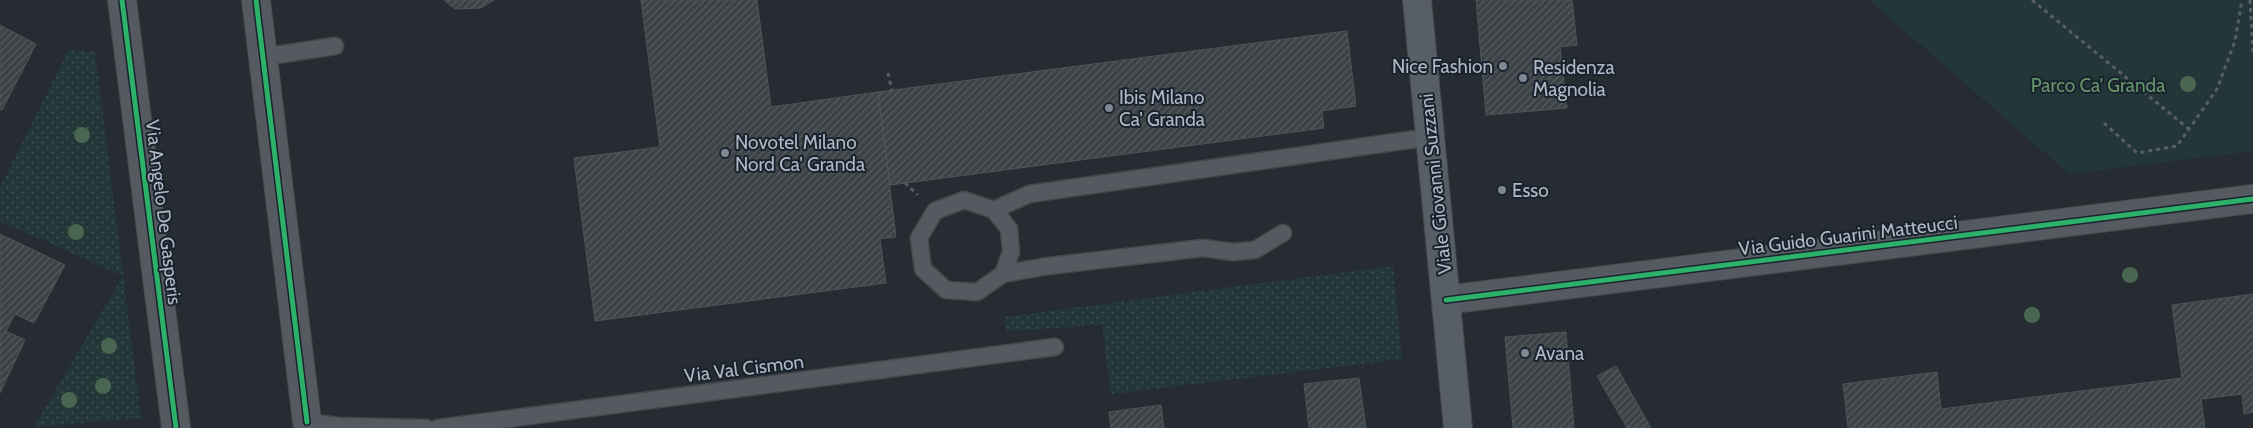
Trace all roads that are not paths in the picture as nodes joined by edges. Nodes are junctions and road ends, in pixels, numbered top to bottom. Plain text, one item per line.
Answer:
1 (122, 0) edge
2 (256, 0) edge
3 (1417, 0) edge
4 (335, 46) dead end
5 (263, 57) junction
6 (1430, 137) junction
7 (2253, 199) edge
8 (994, 210) junction
9 (1282, 232) dead end
10 (1003, 274) junction
11 (1446, 300) junction
12 (1055, 347) dead end
13 (308, 422) joint
14 (176, 428) edge
15 (426, 428) edge
16 (438, 428) edge
17 (1458, 428) edge

1 - 14 street, Via Angelo De Gasperis
2 - 5 street
3 - 6 street, Viale Giovanni Suzzani
4 - 5 lane
5 - 13 street
6 - 8 lane
6 - 11 street, Viale Giovanni Suzzani
7 - 11 street, Via Guido Guarini Matteucci
8 - 10 lane
8 - 10 lane
9 - 10 lane
11 - 17 street, Viale Giovanni Suzzani
12 - 16 lane, Via Val Cismon
13 - 15 lane

